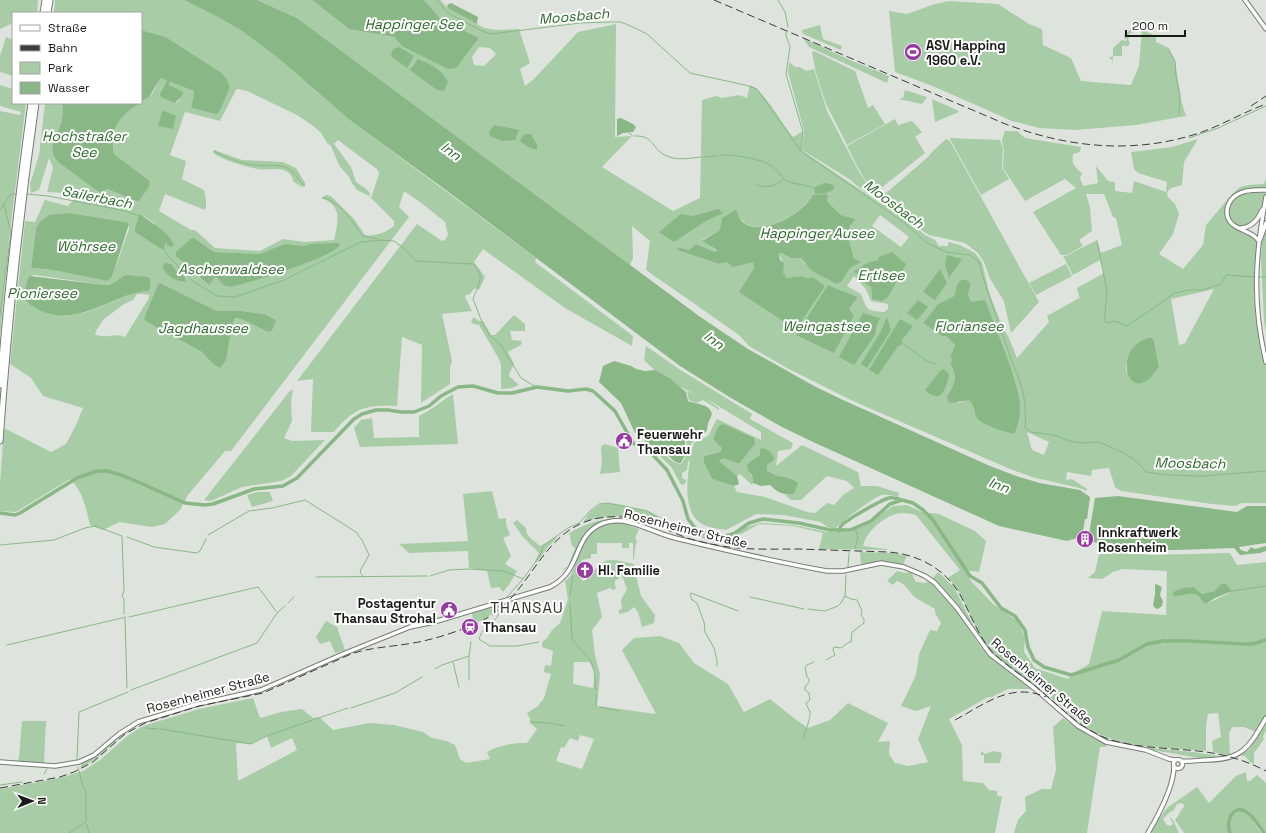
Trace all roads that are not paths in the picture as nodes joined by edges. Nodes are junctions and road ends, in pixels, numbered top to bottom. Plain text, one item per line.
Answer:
1 (45, 0) edge
2 (50, 0) edge
3 (1245, 0) edge
4 (43, 12) edge
5 (48, 12) edge
6 (1266, 29) edge
7 (31, 104) edge
8 (36, 104) edge
9 (1266, 190) edge
10 (22, 195) junction
11 (1266, 197) edge
12 (1264, 206) junction
13 (1266, 223) edge
14 (1240, 228) junction
15 (1258, 241) junction
16 (1258, 247) junction
17 (1266, 362) edge
18 (0, 385) edge
19 (0, 441) edge
20 (1266, 718) edge
21 (0, 762) edge
22 (1182, 763) junction
23 (1175, 764) junction
24 (1148, 833) edge

1 - 4 highway
2 - 5 highway
3 - 6 main road
7 - 10 highway
8 - 10 highway
9 - 14 main road
10 - 18 highway
10 - 19 highway
11 - 12 main road
12 - 14 main road
12 - 15 main road
13 - 16 main road
14 - 15 main road
15 - 16 main road
16 - 17 main road
20 - 22 main road
21 - 23 main road, Rosenheimer Straße
22 - 23 main road
22 - 23 main road
23 - 24 main road

